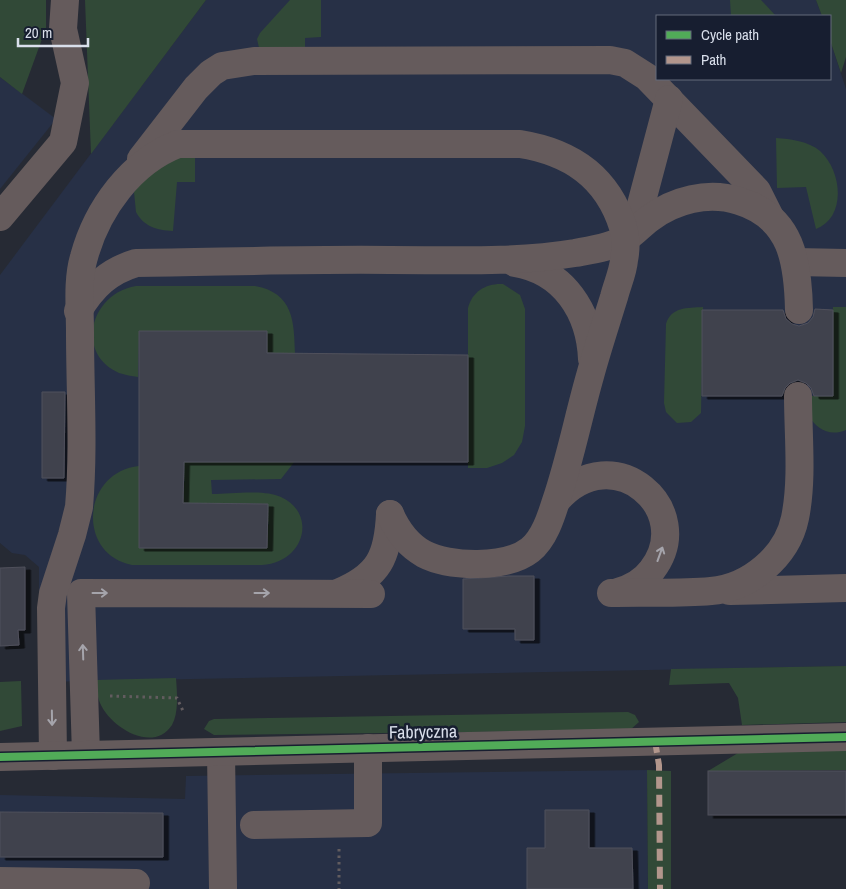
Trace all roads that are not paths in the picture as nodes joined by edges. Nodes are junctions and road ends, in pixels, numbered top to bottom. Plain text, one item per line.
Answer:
1 (65, 0) edge
2 (669, 99) junction
3 (125, 181) junction
4 (0, 217) edge
5 (771, 218) junction
6 (630, 235) junction
7 (504, 261) junction
8 (796, 262) junction
9 (846, 263) edge
10 (80, 308) junction
11 (799, 310) dead end
12 (62, 341) dead end
13 (589, 378) junction
14 (798, 396) dead end
15 (556, 500) junction
16 (846, 588) edge
17 (712, 591) junction
18 (336, 594) junction
19 (371, 594) dead end
20 (846, 737) edge
21 (368, 748) junction
22 (221, 753) junction
23 (86, 755) junction
24 (53, 756) junction
25 (0, 757) edge
26 (254, 825) dead end
27 (0, 880) edge
28 (136, 883) dead end
29 (223, 888) edge

1 - 4 street
2 - 3 street
2 - 5 street
2 - 6 street
3 - 6 street
3 - 10 street
5 - 6 street
5 - 8 street
6 - 7 street
6 - 13 street
7 - 10 street
7 - 13 street
8 - 9 street
8 - 11 street
10 - 12 street
10 -> 24 street
13 - 15 street
14 - 17 street
17 -> 15 street
15 - 18 street
16 - 17 street
18 - 19 street
23 -> 18 street
20 - 21 street, Fabryczna
21 - 22 street, Fabryczna
21 - 26 street
22 - 23 street, Fabryczna
22 - 29 street
23 - 24 street, Fabryczna
24 - 25 street, Fabryczna
27 - 28 street

